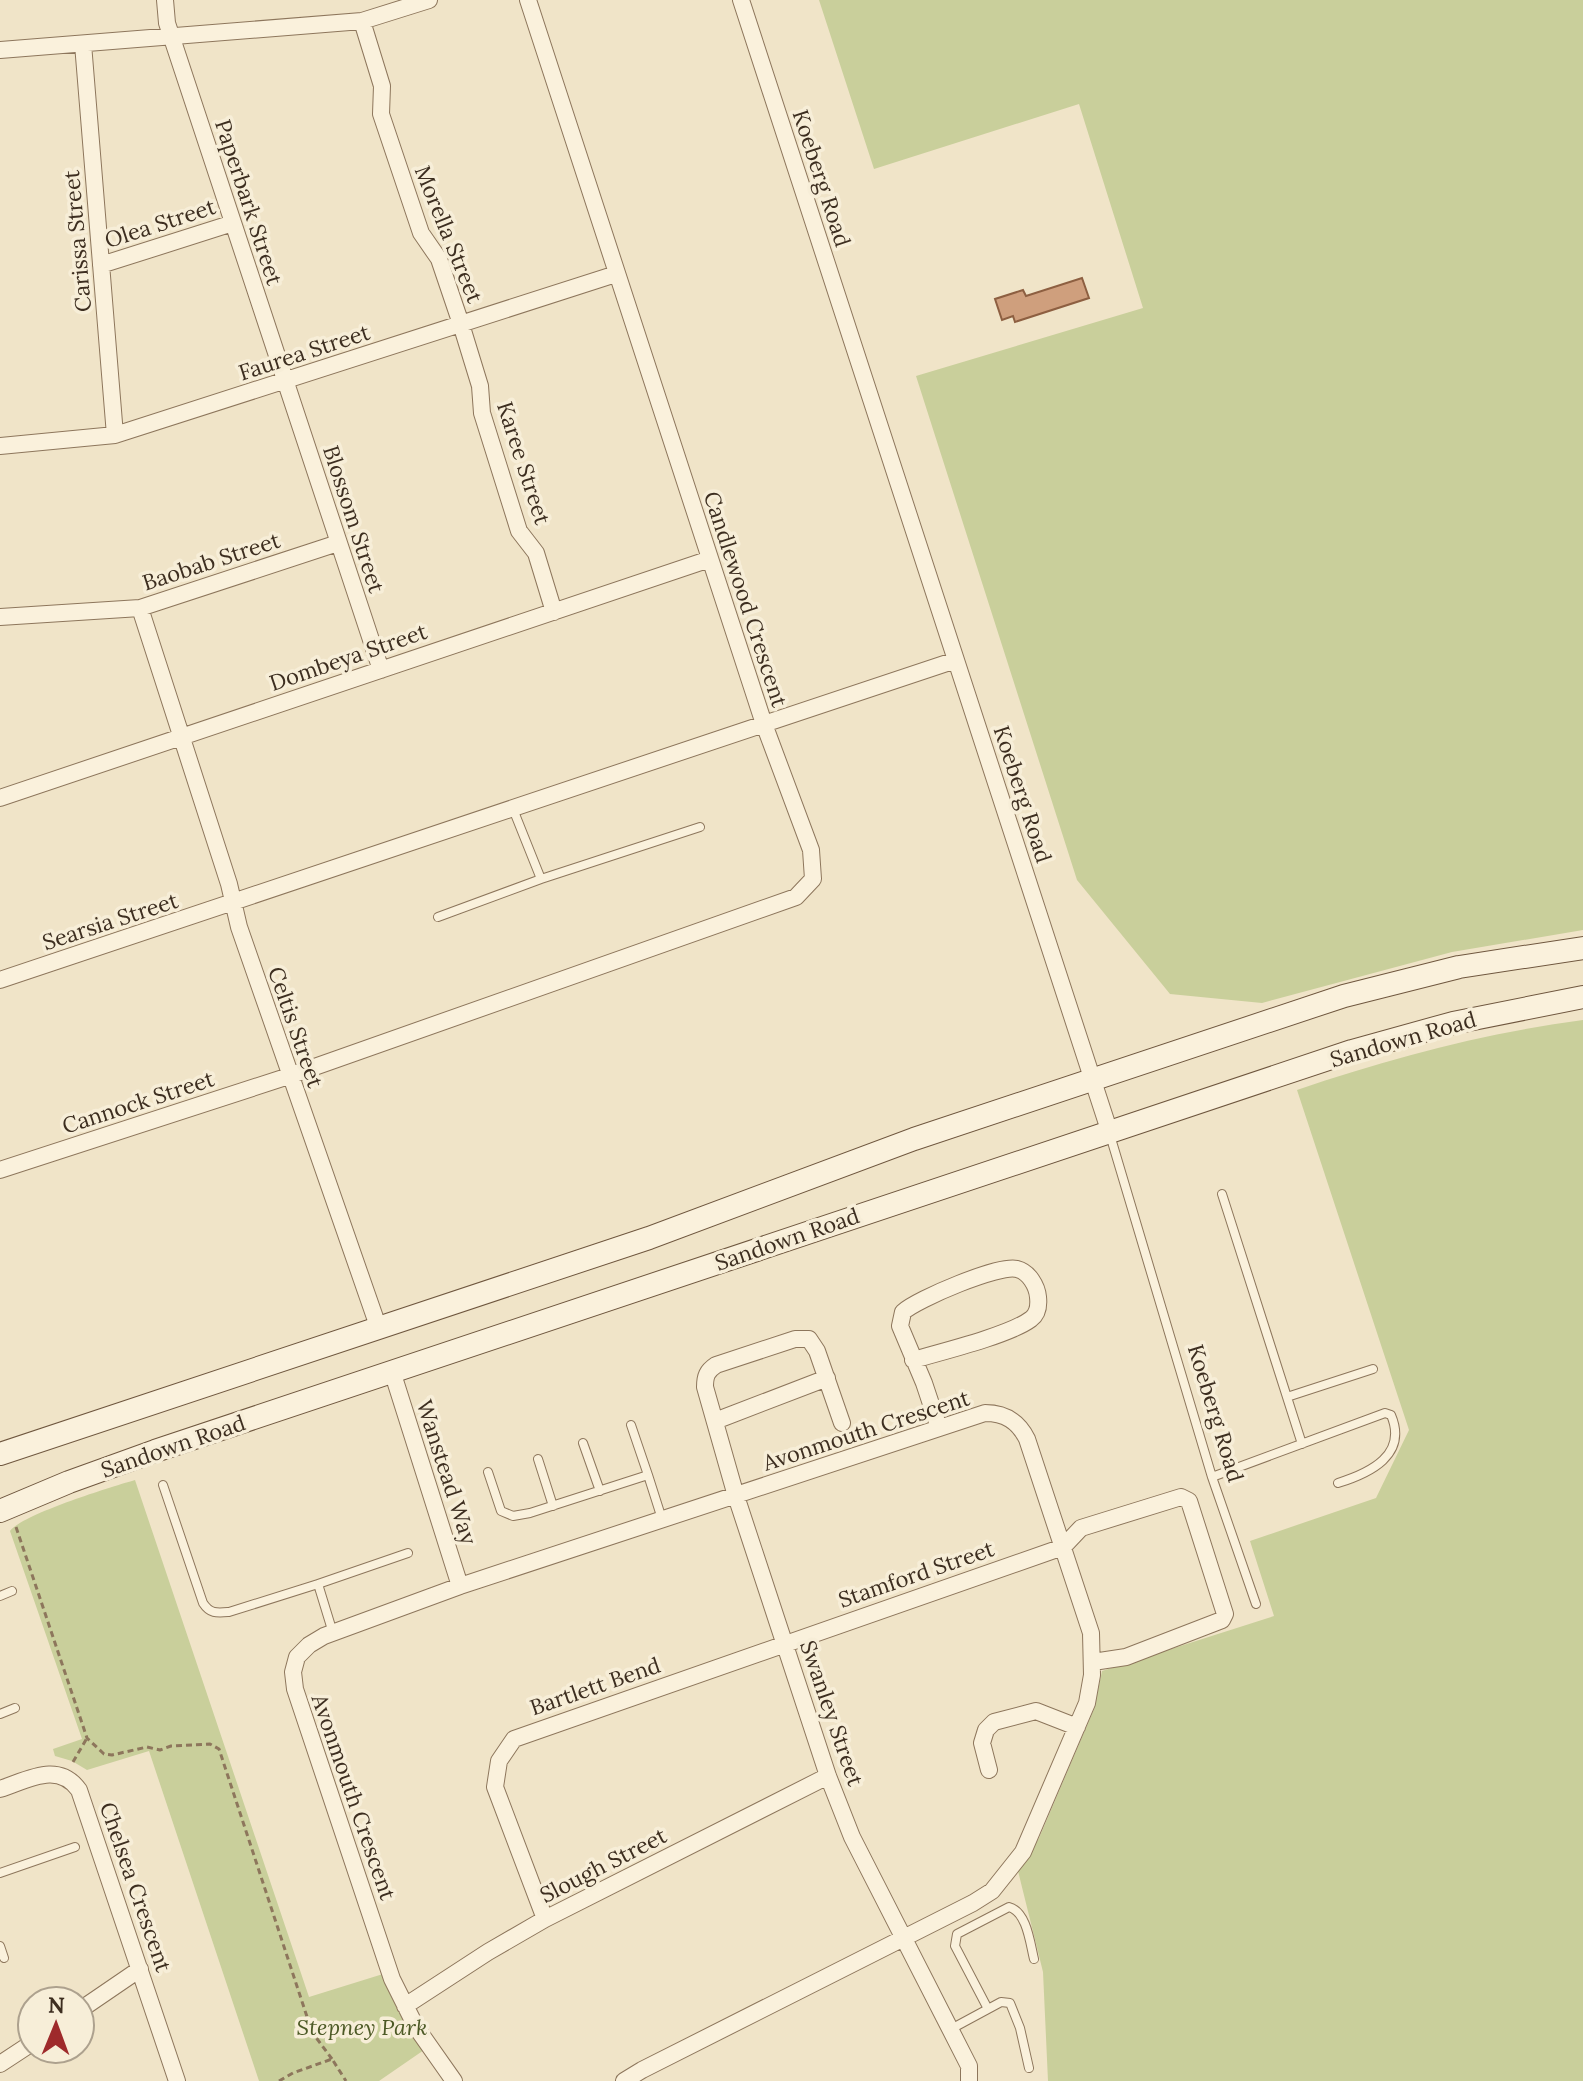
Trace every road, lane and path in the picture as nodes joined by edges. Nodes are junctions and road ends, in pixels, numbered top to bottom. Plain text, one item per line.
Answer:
1 (165, 0) edge
2 (429, 0) edge
3 (528, 0) edge
4 (741, 0) edge
5 (362, 21) junction
6 (172, 36) junction
7 (83, 44) junction
8 (0, 50) edge
9 (233, 223) junction
10 (101, 265) junction
11 (616, 274) junction
12 (461, 324) junction
13 (285, 381) junction
14 (115, 435) junction
15 (0, 446) edge
16 (338, 543) junction
17 (710, 559) junction
18 (140, 608) junction
19 (554, 612) junction
20 (0, 617) edge
21 (956, 660) junction
22 (381, 670) junction
23 (764, 724) junction
24 (181, 737) junction
25 (0, 798) edge
26 (513, 809) junction
27 (700, 827) dead end
28 (541, 879) junction
29 (234, 903) junction
30 (438, 917) dead end
31 (1583, 948) edge
32 (0, 980) edge
33 (1583, 997) edge
34 (289, 1076) junction
35 (1093, 1078) junction
36 (1110, 1133) junction
37 (0, 1170) edge
38 (1222, 1194) dead end
39 (379, 1329) junction
40 (913, 1360) junction
41 (1373, 1369) dead end
42 (392, 1371) junction
43 (827, 1378) junction
44 (1287, 1397) junction
45 (715, 1421) junction
46 (842, 1423) dead end
47 (631, 1425) dead end
48 (939, 1428) junction
49 (583, 1443) dead end
50 (1302, 1444) junction
51 (0, 1454) edge
52 (538, 1459) dead end
53 (488, 1472) dead end
54 (648, 1475) junction
55 (1212, 1477) junction
56 (1338, 1483) dead end
57 (163, 1485) dead end
58 (600, 1491) junction
59 (736, 1496) junction
60 (553, 1506) junction
61 (7, 1516) edge
62 (662, 1519) junction
63 (1063, 1547) junction
64 (408, 1553) dead end
65 (318, 1584) junction
66 (460, 1586) junction
67 (12, 1591) dead end
68 (0, 1596) edge
69 (1256, 1604) dead end
70 (333, 1633) junction
71 (784, 1643) junction
72 (1093, 1662) junction
73 (15, 1708) dead end
74 (0, 1714) edge
75 (1077, 1727) junction
76 (87, 1738) junction
77 (989, 1770) dead end
78 (828, 1776) junction
79 (66, 1777) junction
80 (0, 1788) edge
81 (75, 1847) dead end
82 (0, 1873) edge
83 (545, 1919) junction
84 (903, 1938) junction
85 (0, 1946) edge
86 (4, 1958) dead end
87 (1034, 1959) dead end
88 (140, 1969) junction
89 (96, 1999) edge
90 (405, 2006) junction
91 (988, 2009) junction
92 (950, 2029) junction
93 (332, 2059) junction
94 (1029, 2068) dead end
95 (177, 2081) edge
96 (279, 2081) edge
97 (346, 2081) edge
98 (454, 2081) edge
99 (624, 2081) edge
100 (969, 2081) edge

1 - 6 street, Paperbark Street
2 - 5 street
3 - 11 street, Candlewood Crescent
4 - 21 street, Koeberg Road
5 - 6 street
5 - 12 street, Morella Street
6 - 7 street
6 - 9 street, Paperbark Street
7 - 8 street
7 - 10 street, Carissa Street
9 - 10 street, Olea Street
9 - 13 street, Paperbark Street
10 - 14 street, Carissa Street
11 - 12 street, Faurea Street
11 - 17 street, Candlewood Crescent
12 - 13 street, Faurea Street
12 - 19 street, Karee Street
13 - 14 street, Faurea Street
13 - 16 street, Blossom Street
14 - 15 street, Faurea Street
16 - 18 street, Baobab Street
16 - 22 street, Blossom Street
17 - 19 street, Dombeya Street
17 - 23 street, Candlewood Crescent
18 - 20 street, Baobab Street
18 - 24 street, Celtis Street
19 - 22 street, Dombeya Street
21 - 23 street
21 - 35 street, Koeberg Road
22 - 24 street, Dombeya Street
23 - 26 street, Candlewood Crescent
23 - 34 street, Cannock Street
24 - 25 street, Dombeya Street
24 - 29 street, Celtis Street
26 - 28 lane
26 - 29 street, Candlewood Crescent
27 - 28 lane
28 - 30 lane
29 - 32 street, Searsia Street
29 - 34 street, Celtis Street
31 - 35 main road, Sandown Road
33 - 36 main road, Sandown Road
34 - 37 street, Cannock Street
34 - 39 street, Celtis Street
35 - 36 street, Koeberg Road
35 - 39 main road, Sandown Road
36 - 42 main road, Sandown Road
36 - 55 lane, Koeberg Road
38 - 44 lane
39 - 51 main road, Sandown Road
40 - 40 street
40 - 48 street
41 - 44 lane
42 - 61 main road, Sandown Road
42 - 66 street, Wanstead Way
43 - 45 street
43 - 45 street, Swanley Street
43 - 46 street
44 - 50 lane
45 - 59 street, Swanley Street
47 - 54 lane
48 - 59 street, Avonmouth Crescent
48 - 63 street, Avonmouth Crescent
49 - 58 lane
50 - 55 lane
50 - 56 lane
52 - 60 lane
53 - 60 lane
54 - 58 lane
54 - 62 lane
55 - 69 lane, Koeberg Road
57 - 65 lane
58 - 60 lane
59 - 62 street, Avonmouth Crescent
59 - 71 street, Swanley Street
61 - 76 path
62 - 66 street, Avonmouth Crescent
63 - 71 street, Stamford Street
63 - 72 street, Avonmouth Crescent
63 - 72 street, Stamford Street
64 - 65 lane
65 - 70 lane
66 - 70 street, Avonmouth Crescent
67 - 68 lane
70 - 90 street, Avonmouth Crescent
71 - 78 street, Swanley Street
71 - 83 street, Bartlett Bend
72 - 75 street, Avonmouth Crescent
73 - 74 lane
75 - 77 street
75 - 84 street, Avonmouth Crescent
76 - 79 path
76 - 93 path
78 - 83 street, Slough Street
78 - 84 street, Swanley Street
79 - 80 street
79 - 88 street, Chelsea Crescent
81 - 82 lane
83 - 90 street, Slough Street
84 - 92 street, Swanley Street
84 - 99 street, Avonmouth Crescent
85 - 86 lane
87 - 91 lane
88 - 89 street
88 - 95 street, Chelsea Crescent
90 - 98 street, Avonmouth Crescent
91 - 92 lane
91 - 94 lane
92 - 100 street, Swanley Street
93 - 96 path
93 - 97 path

